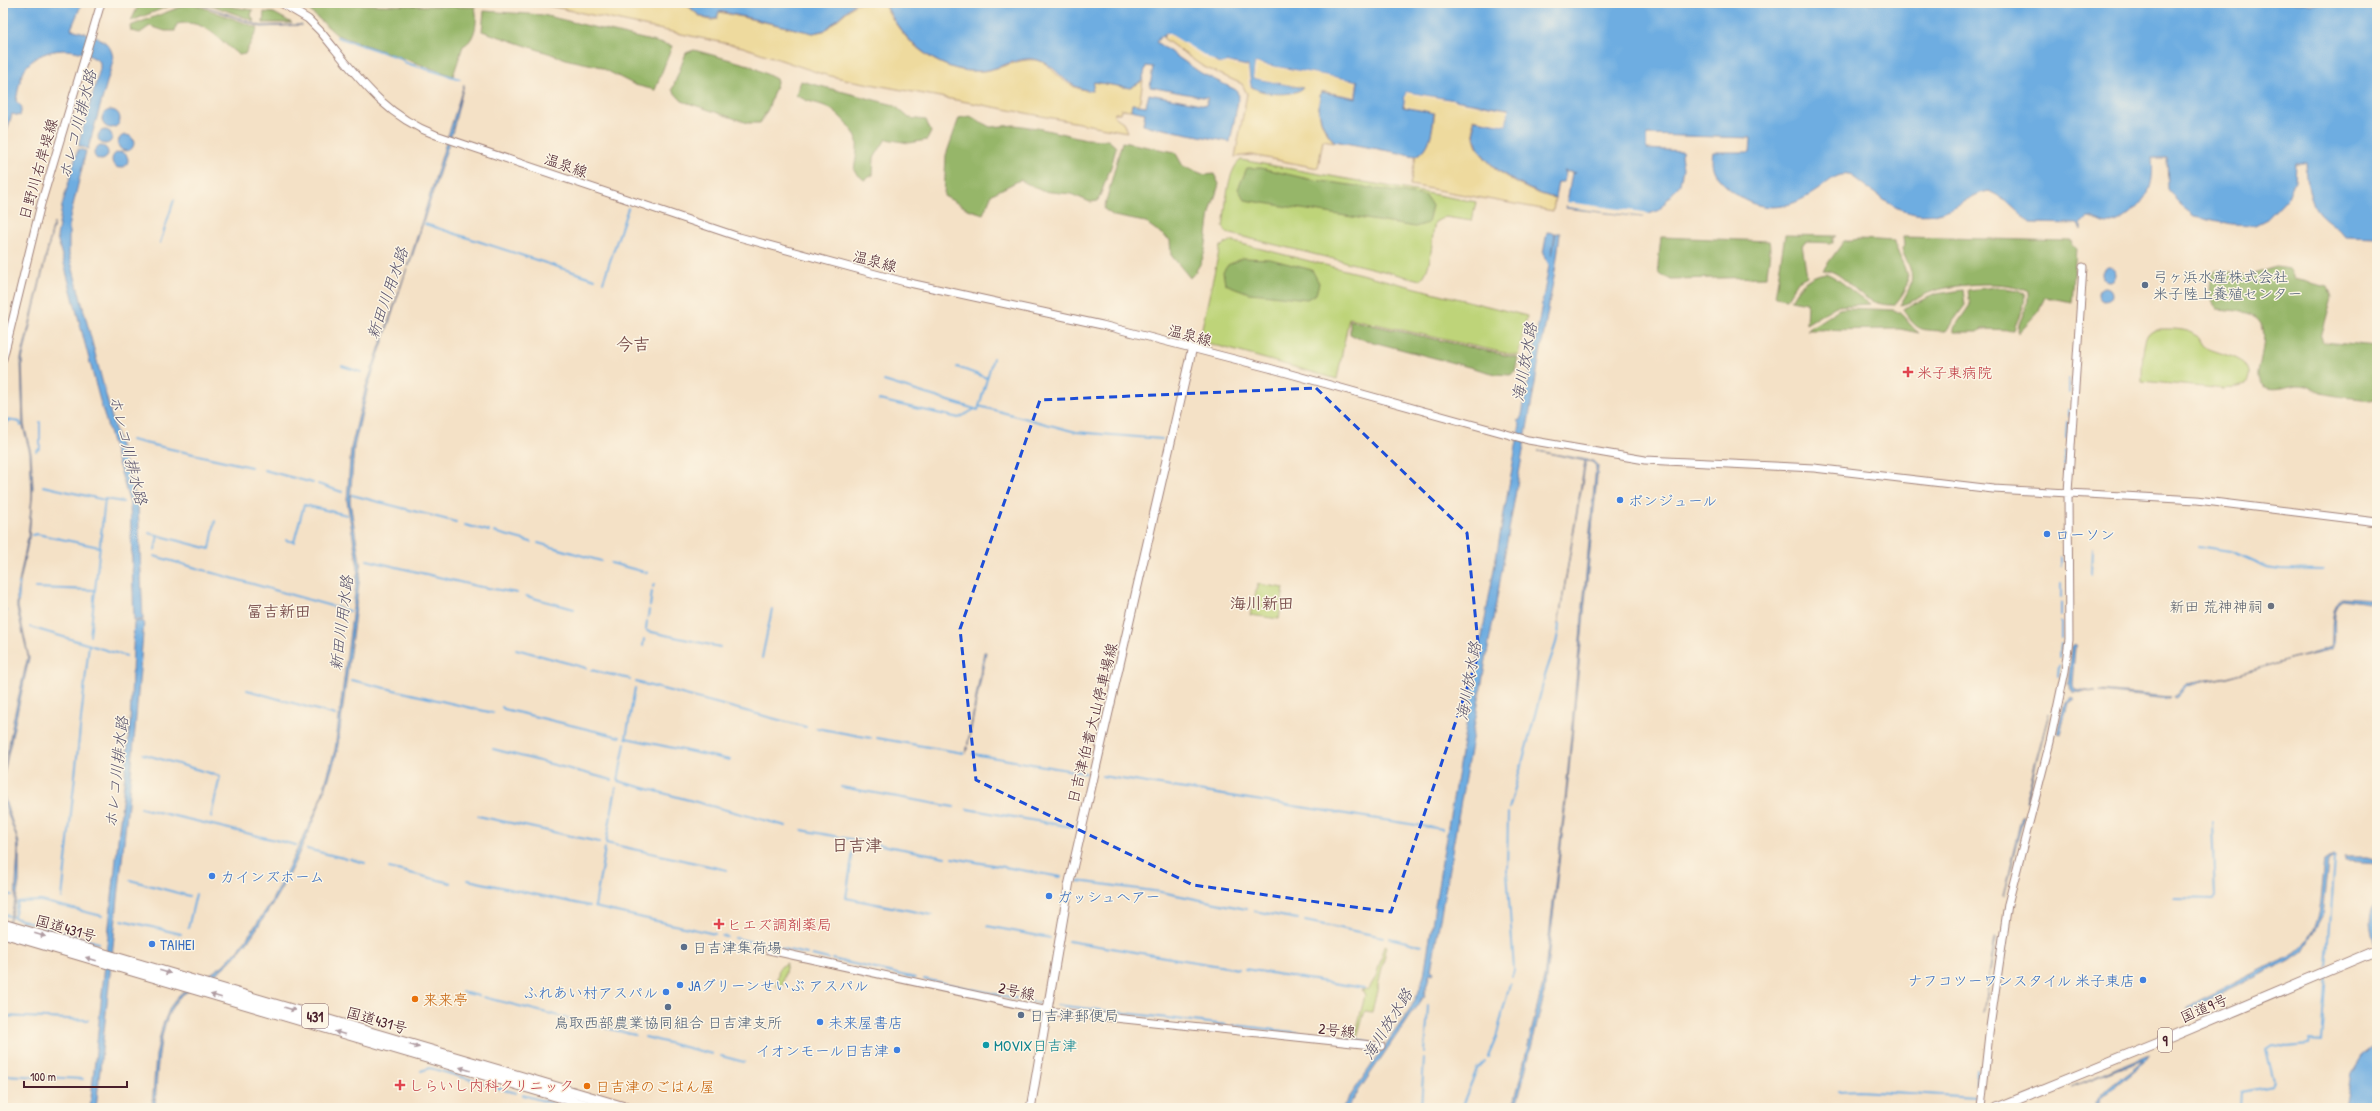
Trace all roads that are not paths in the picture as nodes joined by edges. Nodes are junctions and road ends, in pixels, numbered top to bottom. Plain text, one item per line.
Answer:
1 (101, 3) edge
2 (281, 3) edge
3 (2083, 267) dead end
4 (1192, 350) junction
5 (3, 359) edge
6 (2068, 492) junction
7 (2377, 522) edge
8 (3, 924) edge
9 (3, 933) edge
10 (769, 950) dead end
11 (2377, 950) edge
12 (1048, 1011) junction
13 (1381, 1046) dead end
14 (1031, 1106) dead end
15 (596, 1108) edge
16 (628, 1108) edge
17 (1981, 1108) edge
18 (1996, 1108) edge

1 - 5 street, 日野川右岸堤線
2 - 4 street, 温泉線
3 - 6 street
4 - 6 street, 温泉線
4 - 12 main road, 日吉津伯耆大山停車場線
6 - 7 street, 温泉線
6 - 17 street
8 -> 16 highway, 国道431号 / 431
15 -> 9 highway, 国道431号 / 431
10 - 12 street, 2号線
11 - 18 highway, 国道9号 / 9
12 - 13 street, 2号線
12 - 14 main road, 日吉津伯耆大山停車場線

